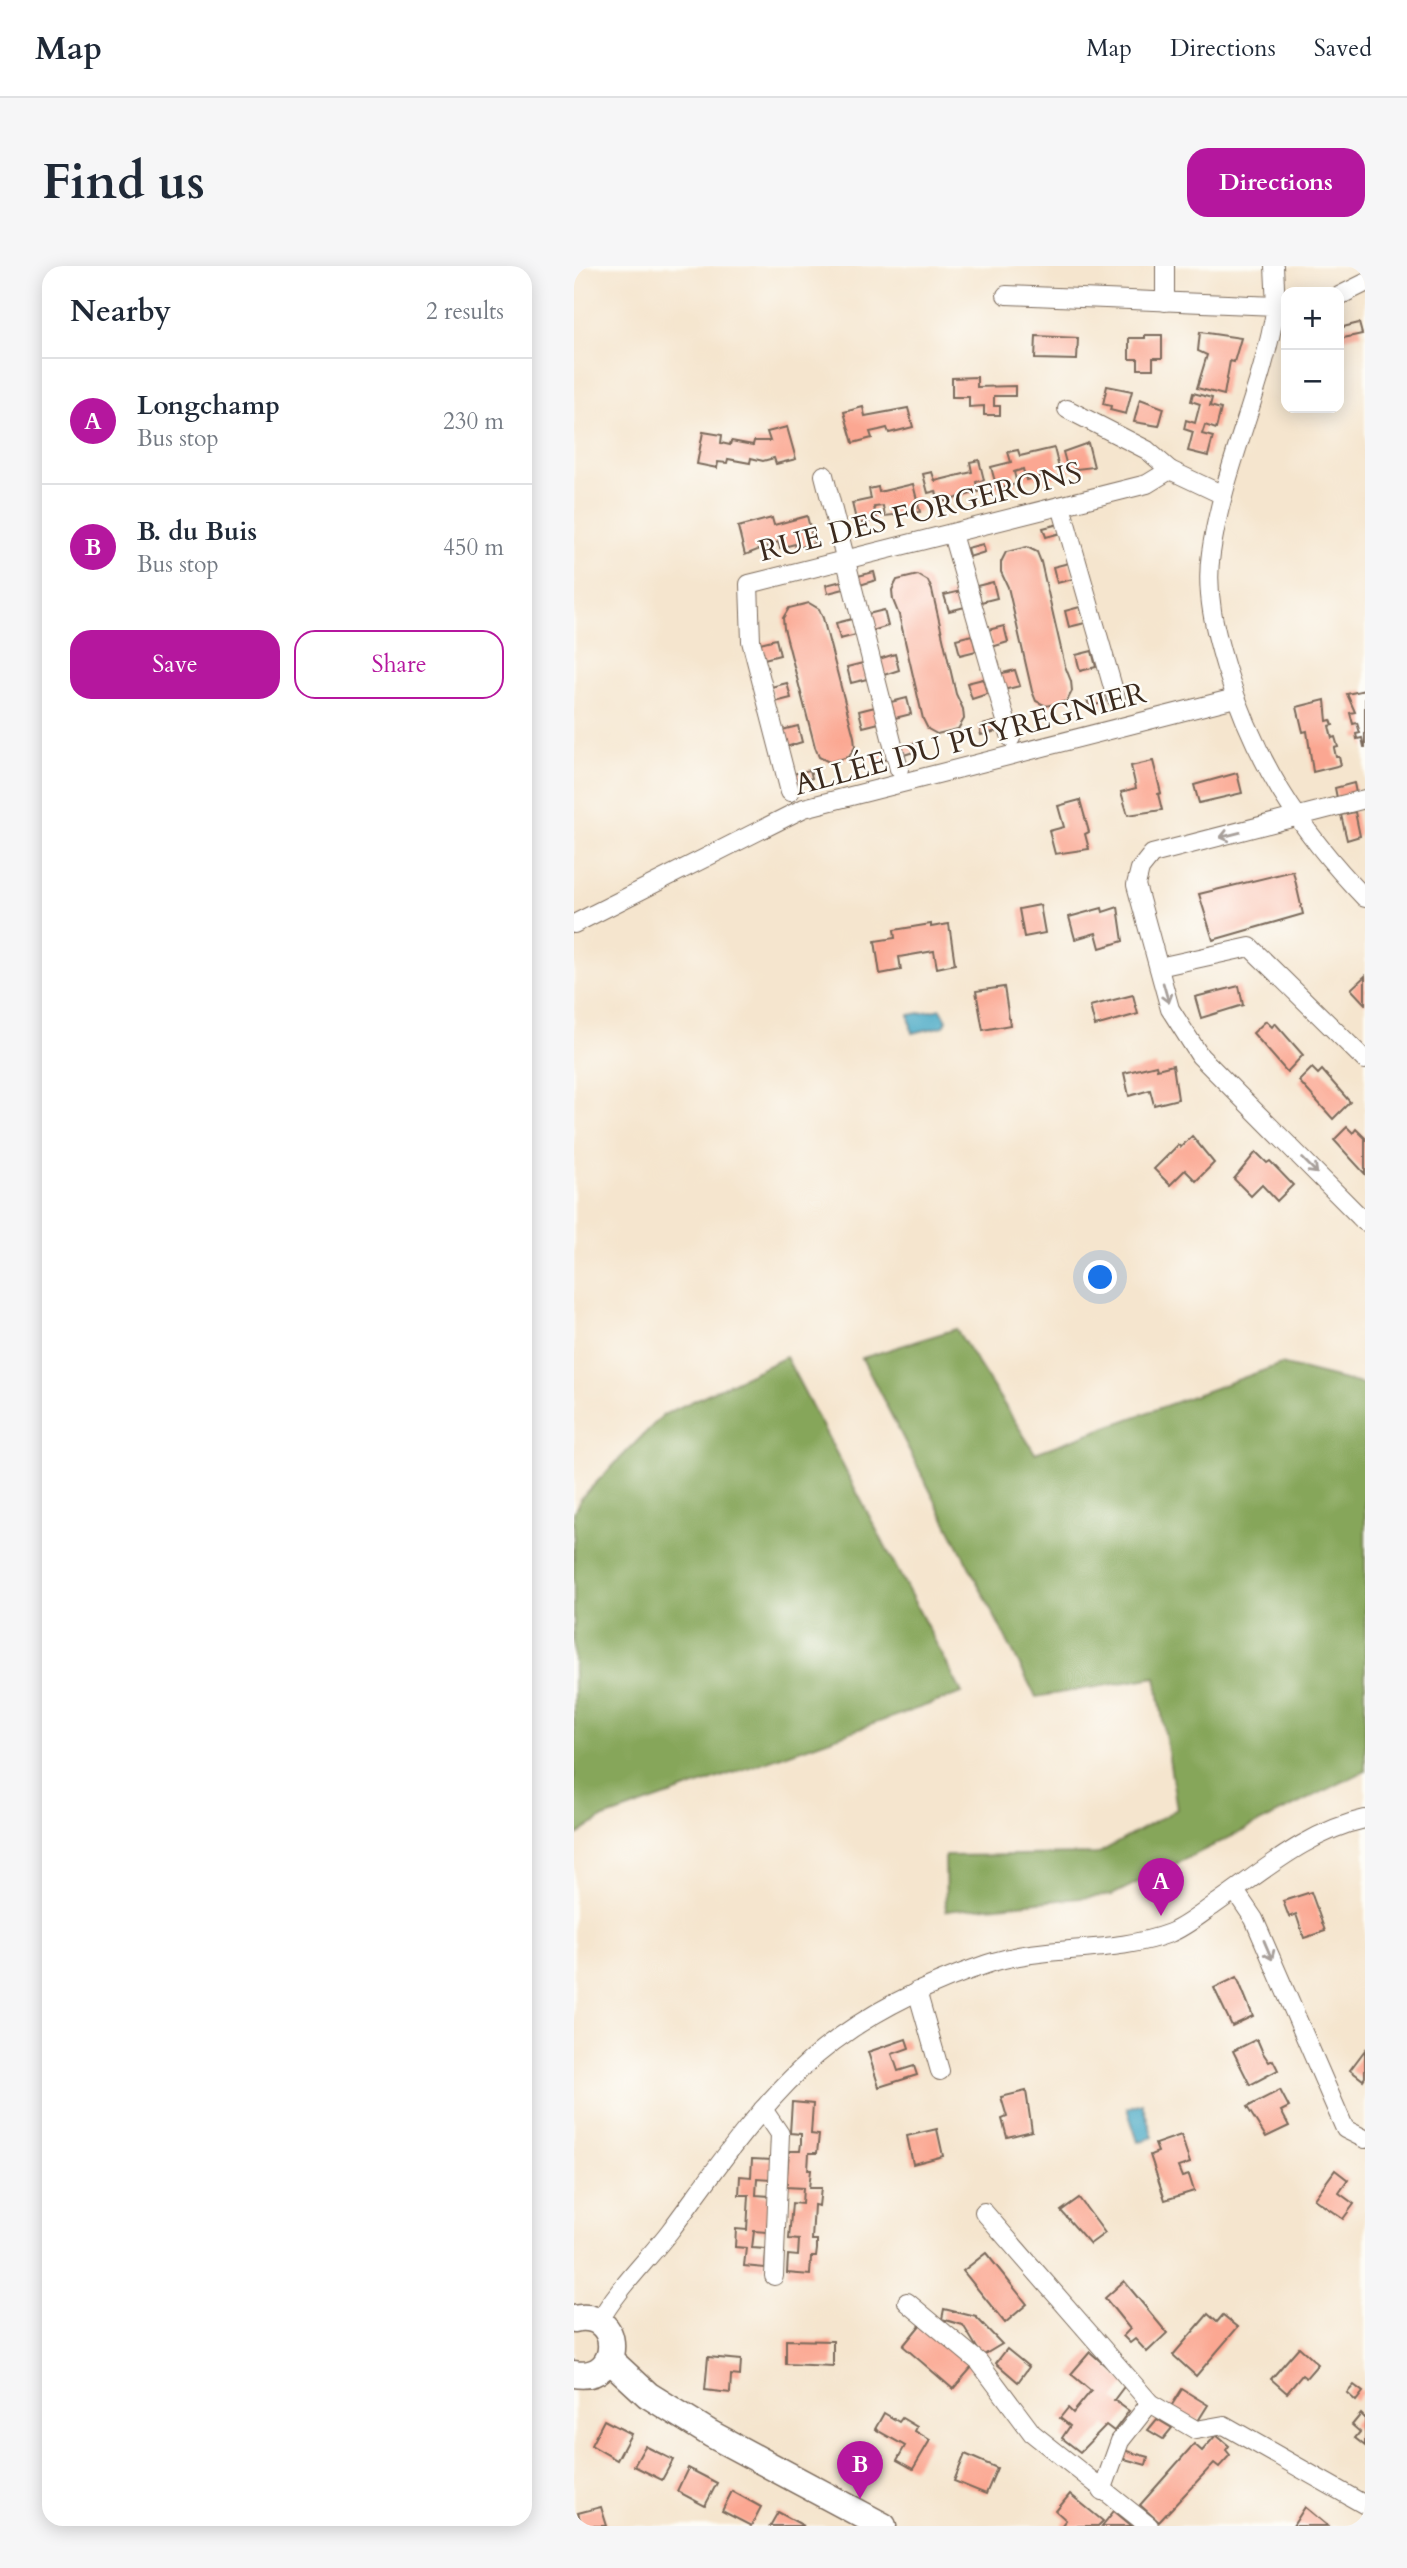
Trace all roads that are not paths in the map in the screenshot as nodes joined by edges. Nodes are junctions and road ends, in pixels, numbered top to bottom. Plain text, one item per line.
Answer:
1 (1165, 266) edge
2 (1274, 266) edge
3 (1365, 283) edge
4 (1344, 294) edge
5 (1006, 295) dead end
6 (1165, 302) junction
7 (1281, 306) edge
8 (1067, 409) dead end
9 (1170, 470) junction
10 (824, 475) dead end
11 (1223, 495) junction
12 (1061, 506) junction
13 (951, 534) junction
14 (844, 558) junction
15 (1116, 698) dead end
16 (1235, 698) junction
17 (1011, 738) dead end
18 (899, 769) dead end
19 (790, 792) dead end
20 (1365, 799) edge
21 (1296, 818) junction
22 (1365, 898) edge
23 (574, 924) edge
24 (1158, 967) junction
25 (1365, 1060) edge
26 (1365, 1222) edge
27 (1365, 1819) edge
28 (1235, 1891) junction
29 (917, 1991) junction
30 (940, 2071) dead end
31 (763, 2109) junction
32 (1365, 2139) edge
33 (984, 2212) dead end
34 (774, 2276) dead end
35 (907, 2302) dead end
36 (586, 2320) edge
37 (608, 2359) junction
38 (574, 2374) edge
39 (1150, 2403) junction
40 (1102, 2491) junction
41 (1365, 2505) edge
42 (883, 2526) edge
43 (1149, 2526) edge

1 - 6 street
2 - 7 street
3 - 4 street
5 - 6 street
6 - 7 street
7 - 11 street
8 - 9 street
9 - 11 street
9 - 12 street, RUE DES FORGERONS
10 - 14 street
11 - 16 street
12 - 13 street, RUE DES FORGERONS
12 - 15 street
13 - 14 street, RUE DES FORGERONS
13 - 17 street
14 - 18 street
14 - 19 street, RUE DES FORGERONS
16 - 21 street
16 - 23 street, ALLÉE DU PUYREGNIER
20 - 21 street
21 - 22 street
21 -> 24 street
24 - 25 street
24 -> 26 street
27 - 28 street
28 - 29 street
28 -> 32 street
29 - 30 street
29 - 31 street
31 - 34 street
31 - 36 street
33 - 39 street
35 - 40 street
36 - 37 main road
37 - 38 main road
37 - 42 main road
39 - 40 street
39 - 41 street
40 - 43 street

